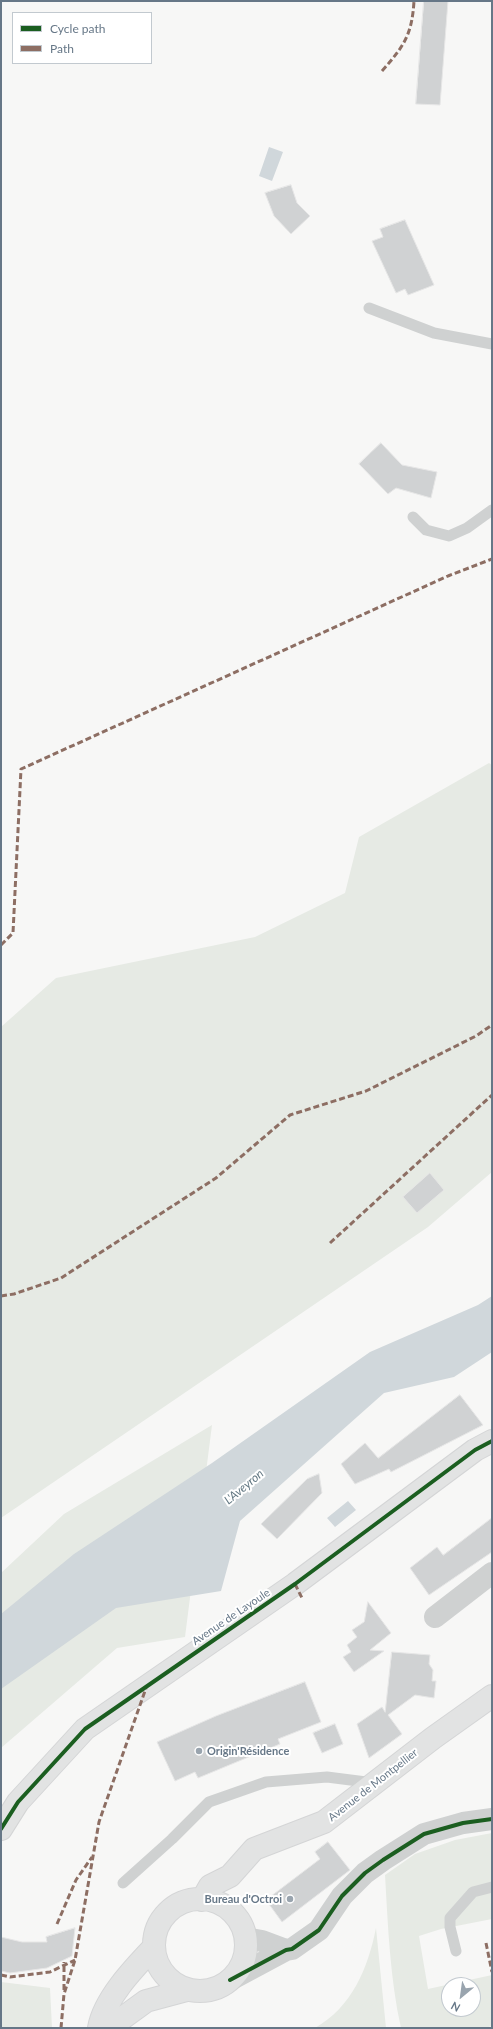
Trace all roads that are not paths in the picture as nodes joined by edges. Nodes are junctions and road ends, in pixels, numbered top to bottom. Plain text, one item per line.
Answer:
1 (369, 308) dead end
2 (492, 344) edge
3 (492, 510) edge
4 (413, 517) dead end
5 (492, 1440) edge
6 (492, 1574) edge
7 (435, 1617) dead end
8 (492, 1696) edge
9 (376, 1783) junction
10 (492, 1819) edge
11 (1, 1830) edge
12 (230, 1876) junction
13 (123, 1883) dead end
14 (492, 1887) edge
15 (202, 1900) junction
16 (242, 1930) junction
17 (154, 1947) junction
18 (286, 1950) junction
19 (456, 1951) dead end
20 (230, 1980) junction
21 (187, 1990) junction
22 (99, 2028) edge
23 (109, 2028) edge

1 - 2 lane
3 - 4 lane
5 - 11 main road, Avenue de Layoule
6 - 7 street
8 - 9 main road, Avenue de Montpellier
9 - 12 main road, Avenue de Montpellier
9 - 13 lane
10 - 18 street
12 - 15 main road, Avenue de Montpellier
12 - 16 main road
14 - 19 lane
15 - 16 main road
15 - 17 main road
16 - 18 street
16 - 20 main road
17 - 21 main road
17 - 22 main road
18 - 20 street
20 - 21 main road
21 - 23 main road

